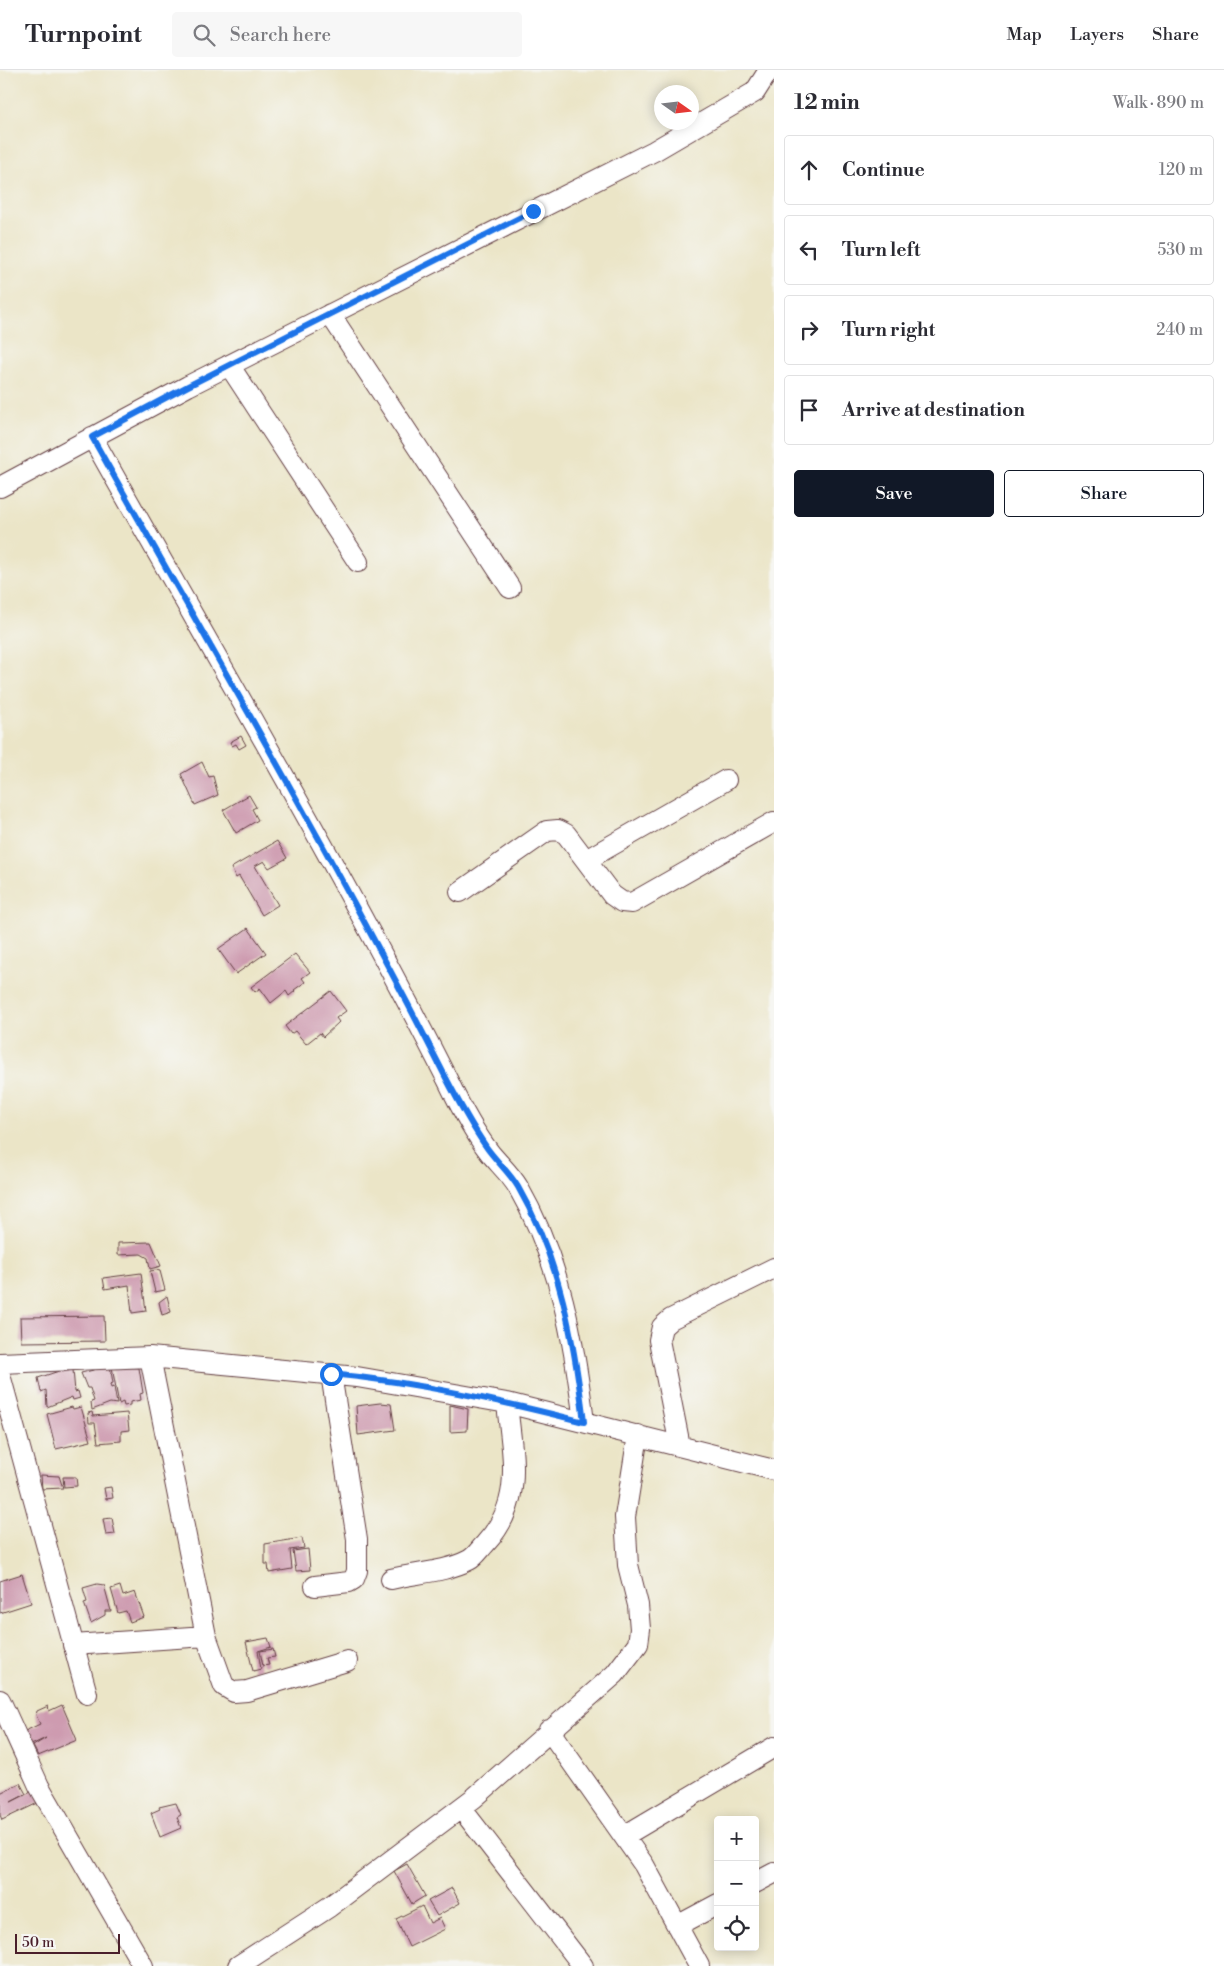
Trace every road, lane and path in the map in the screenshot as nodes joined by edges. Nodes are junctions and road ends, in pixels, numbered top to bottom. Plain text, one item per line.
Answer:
1 (769, 70) edge
2 (330, 314) junction
3 (229, 365) junction
4 (92, 437) junction
5 (0, 487) edge
6 (358, 562) dead end
7 (510, 588) dead end
8 (726, 780) dead end
9 (774, 822) edge
10 (586, 860) junction
11 (460, 892) dead end
12 (774, 1268) edge
13 (150, 1357) junction
14 (0, 1363) edge
15 (331, 1374) junction
16 (0, 1375) edge
17 (507, 1403) junction
18 (584, 1422) junction
19 (638, 1435) junction
20 (680, 1446) junction
21 (774, 1470) edge
22 (391, 1579) dead end
23 (315, 1586) dead end
24 (206, 1636) junction
25 (74, 1645) junction
26 (347, 1661) dead end
27 (87, 1694) dead end
28 (0, 1700) edge
29 (549, 1730) junction
30 (774, 1747) edge
31 (460, 1808) junction
32 (624, 1836) junction
33 (774, 1873) edge
34 (759, 1881) edge
35 (714, 1906) edge
36 (677, 1926) junction
37 (142, 1966) edge
38 (238, 1966) edge
39 (583, 1966) edge
40 (699, 1966) edge

1 - 2 street
2 - 3 street
2 - 7 street
3 - 4 street
3 - 6 street
4 - 5 street
4 - 18 street
8 - 10 street
9 - 10 street
10 - 11 street
12 - 20 street
13 - 14 street
13 - 15 street
13 - 24 street
15 - 17 street
15 - 23 street
16 - 25 street
17 - 18 street
17 - 22 street
18 - 19 street
19 - 20 street
19 - 29 street
20 - 21 street
24 - 25 street
24 - 26 street
25 - 27 street
28 - 37 street
29 - 31 street
29 - 32 street
30 - 32 street
31 - 38 street
31 - 39 street
32 - 36 street
33 - 34 street
35 - 36 street
36 - 40 street

